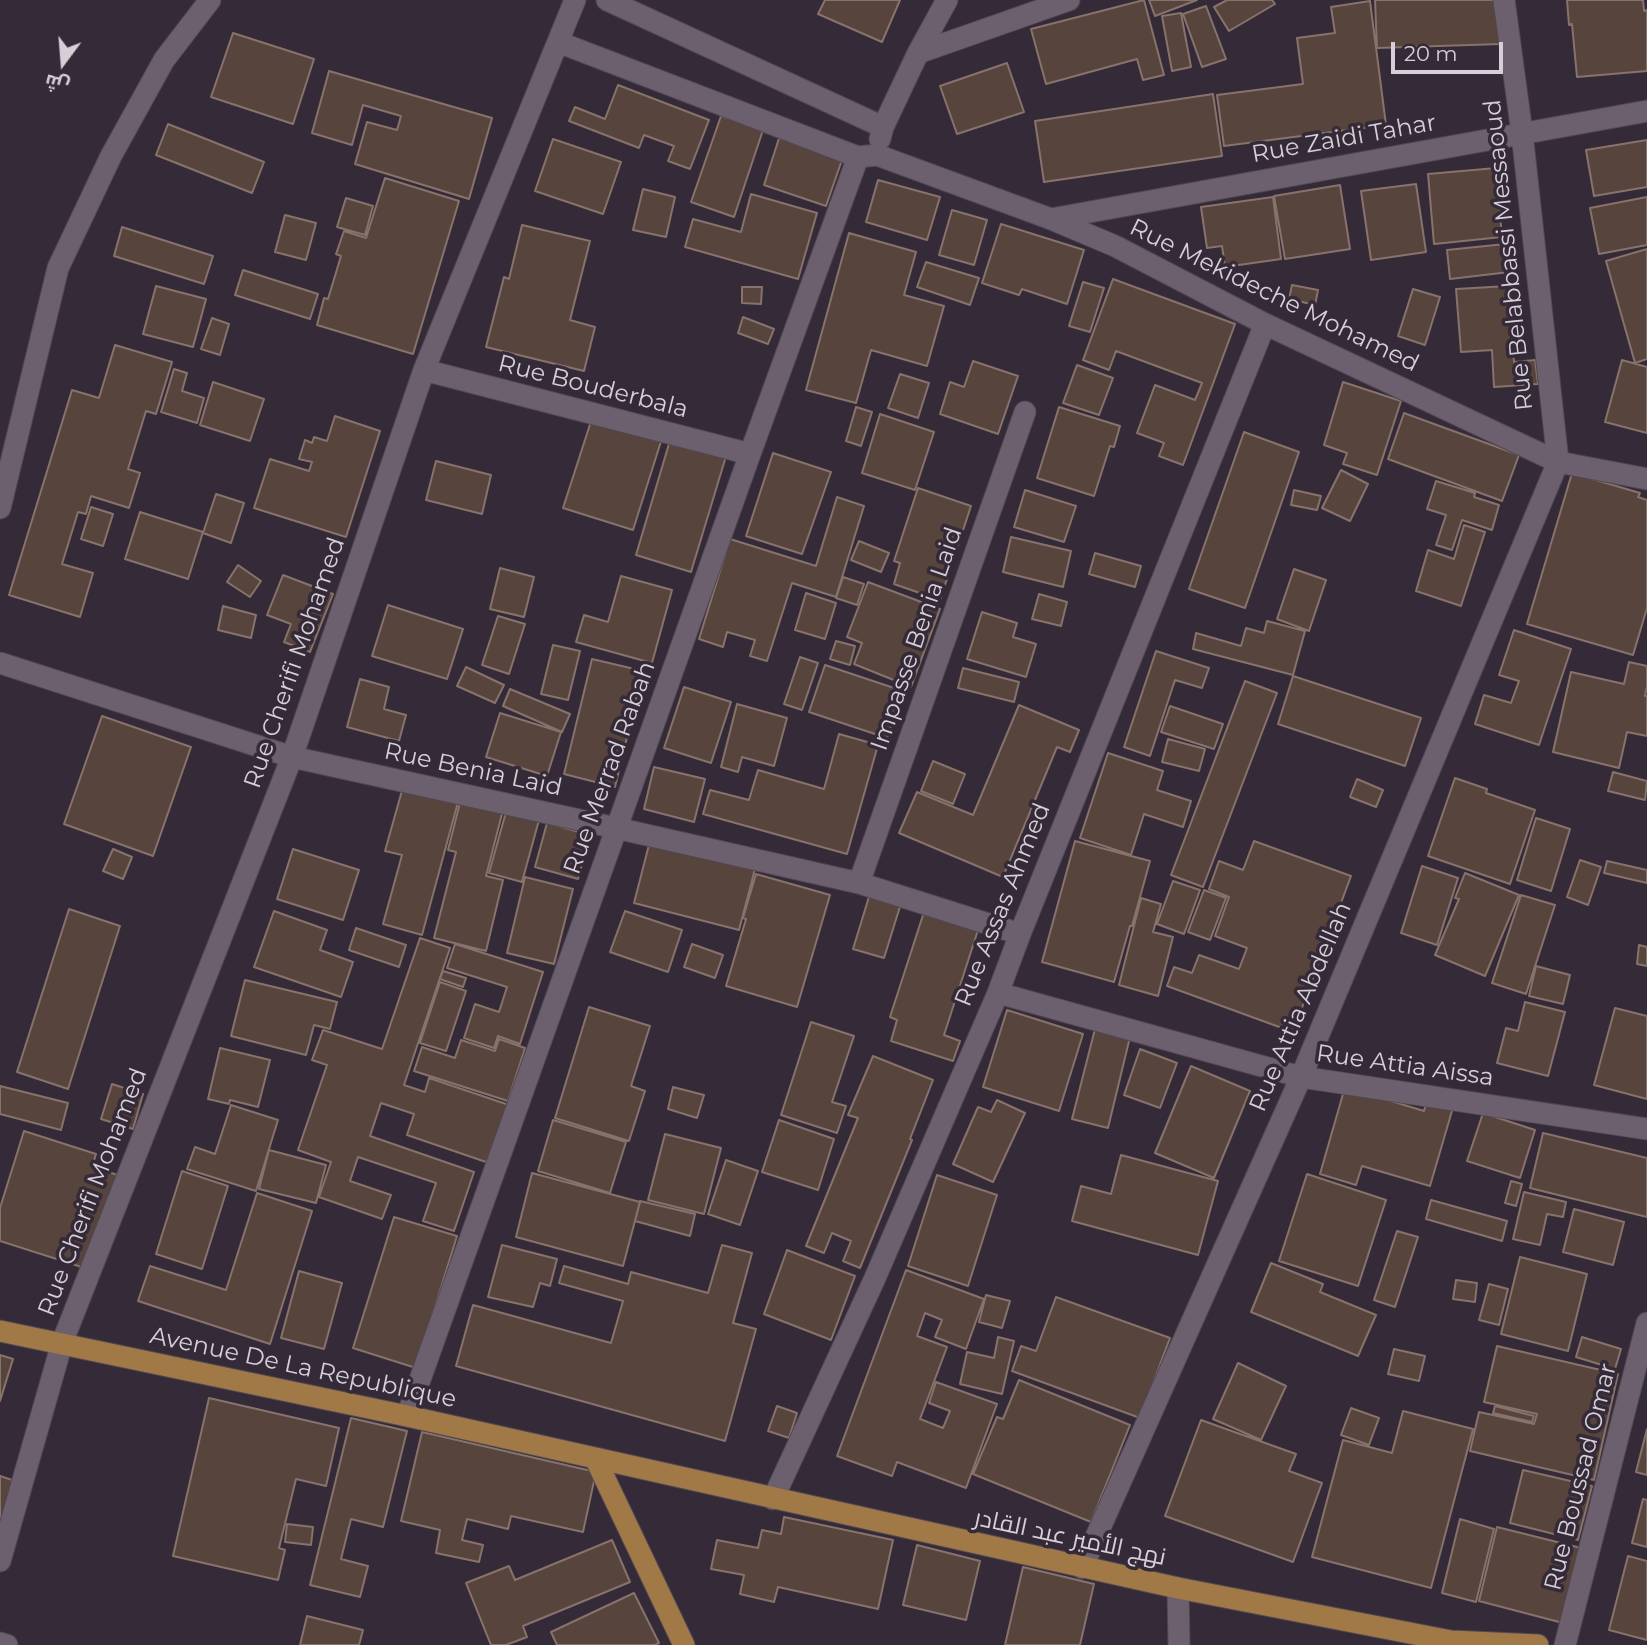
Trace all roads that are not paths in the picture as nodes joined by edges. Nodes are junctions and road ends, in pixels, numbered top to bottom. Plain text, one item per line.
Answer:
1 (209, 0) edge
2 (575, 0) edge
3 (607, 0) edge
4 (947, 0) edge
5 (1069, 0) edge
6 (1504, 0) edge
7 (558, 42) junction
8 (918, 53) junction
9 (1647, 111) edge
10 (883, 127) junction
11 (1522, 133) junction
12 (868, 156) junction
13 (1051, 219) junction
14 (1265, 324) junction
15 (424, 370) junction
16 (1025, 412) dead end
17 (750, 454) junction
18 (1558, 462) junction
19 (1647, 480) edge
20 (0, 508) edge
21 (0, 663) edge
22 (292, 757) junction
23 (616, 828) junction
24 (859, 883) junction
25 (1020, 934) junction
26 (998, 993) junction
27 (1301, 1077) junction
28 (1647, 1129) edge
29 (1647, 1323) edge
30 (0, 1331) edge
31 (62, 1343) junction
32 (407, 1416) junction
33 (595, 1458) junction
34 (773, 1499) junction
35 (0, 1561) edge
36 (1082, 1568) junction
37 (1178, 1588) junction
38 (0, 1643) edge
39 (8, 1645) edge
40 (684, 1645) edge
41 (1179, 1645) edge
42 (1538, 1645) edge
43 (1565, 1645) edge

1 - 20 street
2 - 7 street, Rue Cherifi Mohamed
3 - 10 street
4 - 8 street, Rue Merrad Rabah
5 - 8 street
6 - 11 street, Rue Belabbassi Messaoud
7 - 12 street, Rue Mekideche Mohamed
7 - 15 street, Rue Cherifi Mohamed
8 - 10 street, Rue Merrad Rabah
9 - 11 street, Rue Zaidi Tahar
10 - 12 street, Rue Merrad Rabah
11 - 13 street, Rue Zaidi Tahar
11 - 18 street, Rue Belabbassi Messaoud
12 - 13 street, Rue Mekideche Mohamed
12 - 17 street, Rue Merrad Rabah
13 - 14 street, Rue Mekideche Mohamed
14 - 18 street, Rue Mekideche Mohamed
14 - 25 street, Rue Assas Ahmed
15 - 17 street, Rue Bouderbala
15 - 22 street, Rue Cherifi Mohamed
16 - 24 street, Impasse Benia Laid
17 - 23 street, Rue Merrad Rabah
18 - 19 street, Rue Mekideche Mohamed
18 - 27 street, Rue Attia Abdellah
21 - 22 street, Rue Benia Laid
22 - 23 street, Rue Benia Laid
22 - 31 street, Rue Cherifi Mohamed
23 - 24 street, Rue Benia Laid
23 - 32 street, Rue Merrad Rabah
24 - 25 street, Rue Benia Laid
25 - 26 street, Rue Assas Ahmed
26 - 27 street, Rue Attia Aissa
26 - 34 street, Rue Assas Ahmed
27 - 28 street, Rue Attia Aissa
27 - 36 street, Rue Attia Abdellah
29 - 43 street, Rue Boussad Omar
30 - 31 main road, Avenue De La Republique
31 - 32 main road, Avenue De La Republique
31 - 35 street, Rue Cherifi Mohamed
32 - 33 main road, Avenue De La Republique
33 - 34 main road, نهج الأمير عبد القادر
33 - 40 main road
34 - 36 main road, نهج الأمير عبد القادر
36 - 37 main road, نهج الأمير عبد القادر
37 - 41 street
37 - 42 main road, نهج الأمير عبد القادر
38 - 39 street

